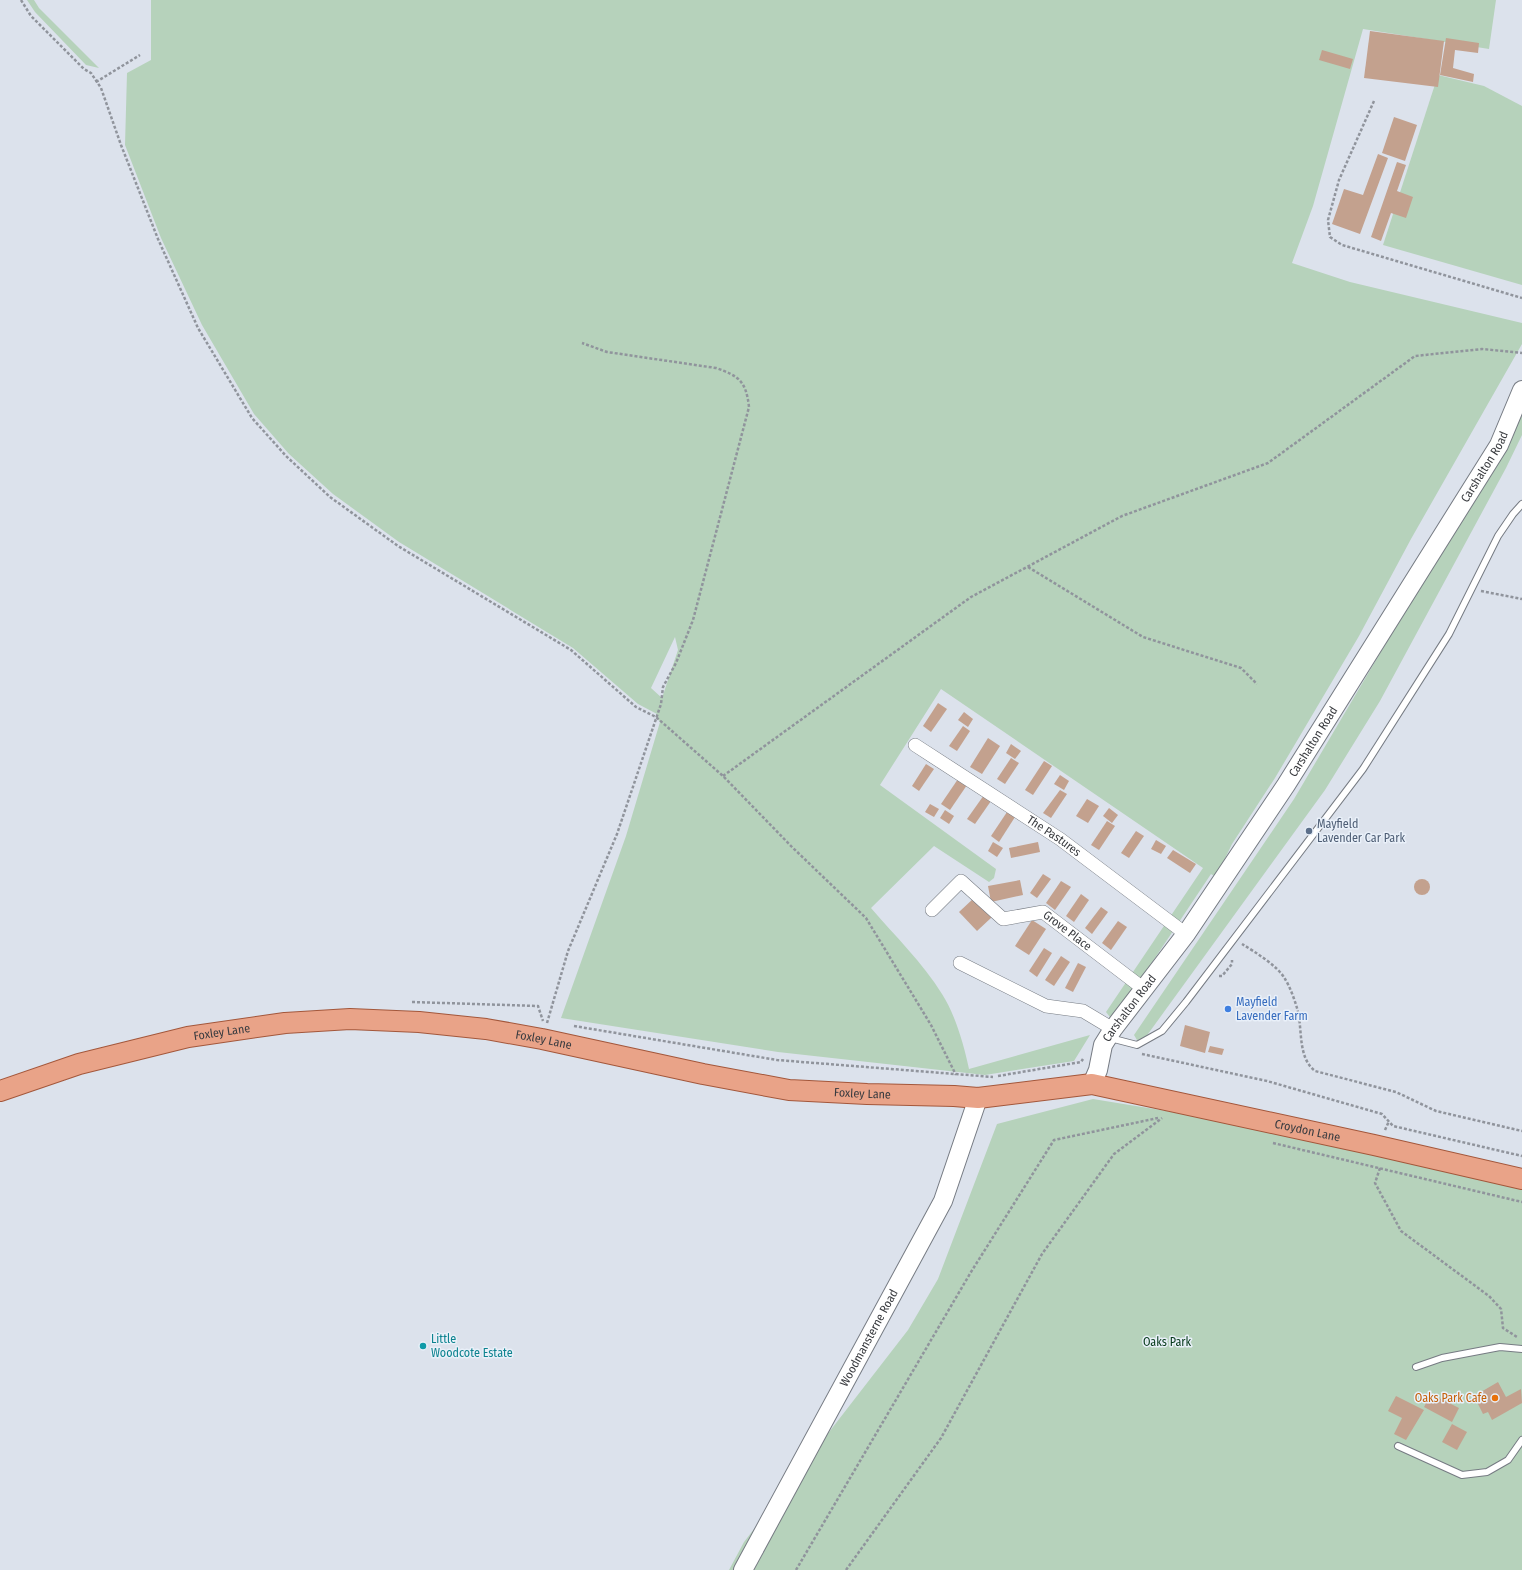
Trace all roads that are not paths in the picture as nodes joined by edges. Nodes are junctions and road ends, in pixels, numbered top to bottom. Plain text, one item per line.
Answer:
1 (1522, 390) edge
2 (1522, 504) edge
3 (915, 745) dead end
4 (932, 910) dead end
5 (1186, 934) junction
6 (960, 963) dead end
7 (1144, 989) junction
8 (1108, 1037) junction
9 (1092, 1084) junction
10 (0, 1091) edge
11 (978, 1098) junction
12 (1522, 1179) edge
13 (1522, 1349) edge
14 (1416, 1367) dead end
15 (1522, 1440) edge
16 (1398, 1446) dead end
17 (743, 1570) edge

1 - 5 main road, Carshalton Road
2 - 8 lane
3 - 5 street, The Pastures
4 - 7 street, Grove Place
5 - 7 main road, Carshalton Road
6 - 8 street
7 - 8 main road, Carshalton Road
8 - 9 main road, Carshalton Road
9 - 11 main road, Foxley Lane
9 - 12 main road, Croydon Lane
10 - 11 main road, Foxley Lane
11 - 17 main road, Woodmansterne Road
13 - 14 lane
15 - 16 lane

